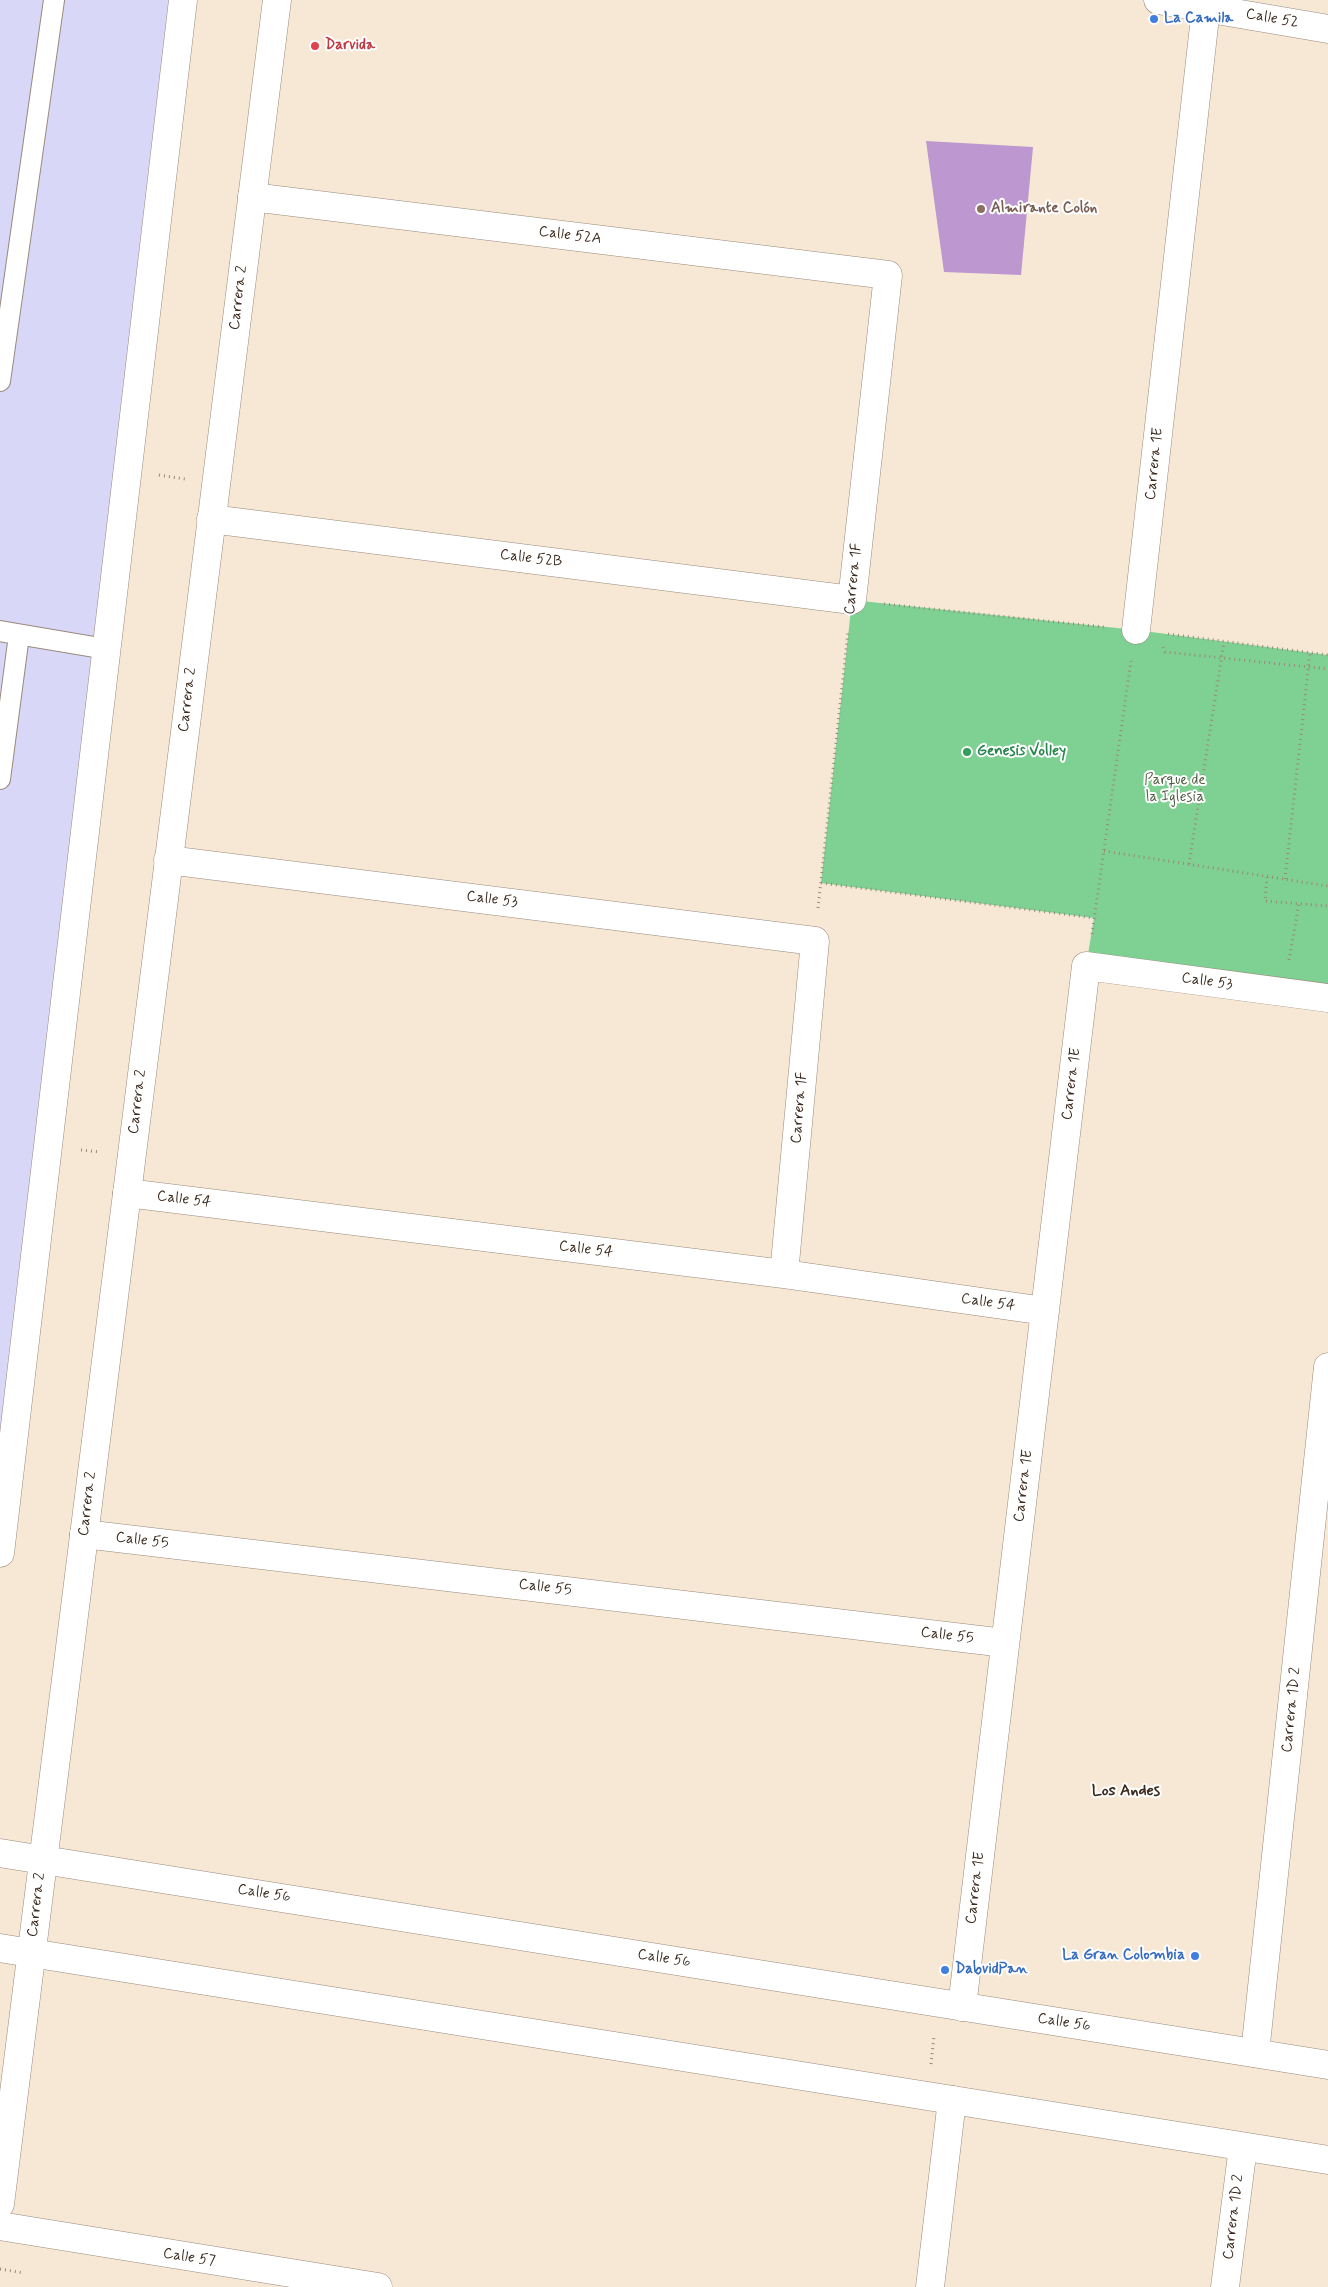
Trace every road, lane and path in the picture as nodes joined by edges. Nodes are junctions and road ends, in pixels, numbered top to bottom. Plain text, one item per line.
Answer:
1 (54, 0) edge
2 (183, 0) edge
3 (277, 0) edge
4 (1158, 0) edge
5 (1206, 8) junction
6 (1328, 29) edge
7 (252, 197) junction
8 (888, 274) joint
9 (0, 380) edge
10 (128, 470) junction
11 (216, 483) junction
12 (211, 519) junction
13 (852, 600) junction
14 (1146, 632) junction
15 (10, 633) edge
16 (1224, 642) junction
17 (106, 648) junction
18 (1310, 653) junction
19 (1328, 655) edge
20 (1221, 658) junction
21 (1309, 667) junction
22 (1328, 669) edge
23 (0, 778) edge
24 (1104, 851) junction
25 (168, 860) junction
26 (1189, 864) junction
27 (1267, 876) junction
28 (1285, 879) junction
29 (1328, 886) edge
30 (1299, 904) junction
31 (1328, 906) edge
32 (816, 941) joint
33 (1086, 966) joint
34 (1284, 992) junction
35 (1328, 998) edge
36 (48, 1146) junction
37 (131, 1156) junction
38 (127, 1193) junction
39 (784, 1274) junction
40 (1045, 1311) junction
41 (1328, 1367) edge
42 (84, 1534) junction
43 (0, 1552) edge
44 (1006, 1643) junction
45 (0, 1852) edge
46 (42, 1859) junction
47 (0, 1948) edge
48 (31, 1953) junction
49 (950, 2005) junction
50 (1255, 2054) junction
51 (1328, 2065) edge
52 (940, 2098) junction
53 (1243, 2147) junction
54 (1328, 2160) edge
55 (0, 2204) edge
56 (0, 2226) edge
57 (0, 2269) edge
58 (24, 2272) dead end
59 (260, 2278) edge
60 (378, 2287) edge
61 (930, 2287) edge
62 (1225, 2287) edge

1 - 9 lane
2 - 10 street
3 - 7 street, Carrera 2
4 - 5 street, Calle 52
5 - 6 street, Calle 52
5 - 14 street, Carrera 1E
7 - 8 street, Calle 52A
7 - 11 street, Carrera 2
8 - 13 street, Carrera 1F
10 - 11 path
10 - 17 street
11 - 12 street, Carrera 2
12 - 13 street, Calle 52B
12 - 25 street, Carrera 2
13 - 14 path
13 - 24 path, Carrera 1F
14 - 16 path
14 - 20 path
14 - 24 path
15 - 17 lane
15 - 23 lane
16 - 18 path
16 - 20 path
17 - 36 street
18 - 19 path
18 - 21 path
20 - 21 path
20 - 26 path
21 - 22 path
21 - 28 path
24 - 26 path
25 - 32 street, Calle 53
25 - 37 street, Carrera 2
26 - 27 path
27 - 28 path
27 - 30 path
28 - 29 path
30 - 31 path
30 - 34 path
32 - 39 street, Carrera 1F
33 - 34 street, Calle 53
33 - 40 street, Carrera 1E
34 - 35 street, Calle 53
36 - 37 path
36 - 43 street
37 - 38 street, Carrera 2
38 - 39 street, Calle 54
38 - 42 street, Carrera 2
39 - 40 street, Calle 54
40 - 44 street, Carrera 1E
41 - 50 street, Carrera 1D 2
42 - 44 street, Calle 55
42 - 46 street, Carrera 2
44 - 49 street, Carrera 1E
45 - 46 street, Calle 56
46 - 48 street, Carrera 2
46 - 49 street, Calle 56
47 - 48 street
48 - 52 street
48 - 55 street, Carrera 2
49 - 50 street, Calle 56
49 - 52 path
50 - 51 street, Calle 56
52 - 53 street
52 - 61 street
53 - 54 street
53 - 62 street, Carrera 1D 2
56 - 59 street, Calle 57
57 - 58 path
59 - 60 street, Calle 57

